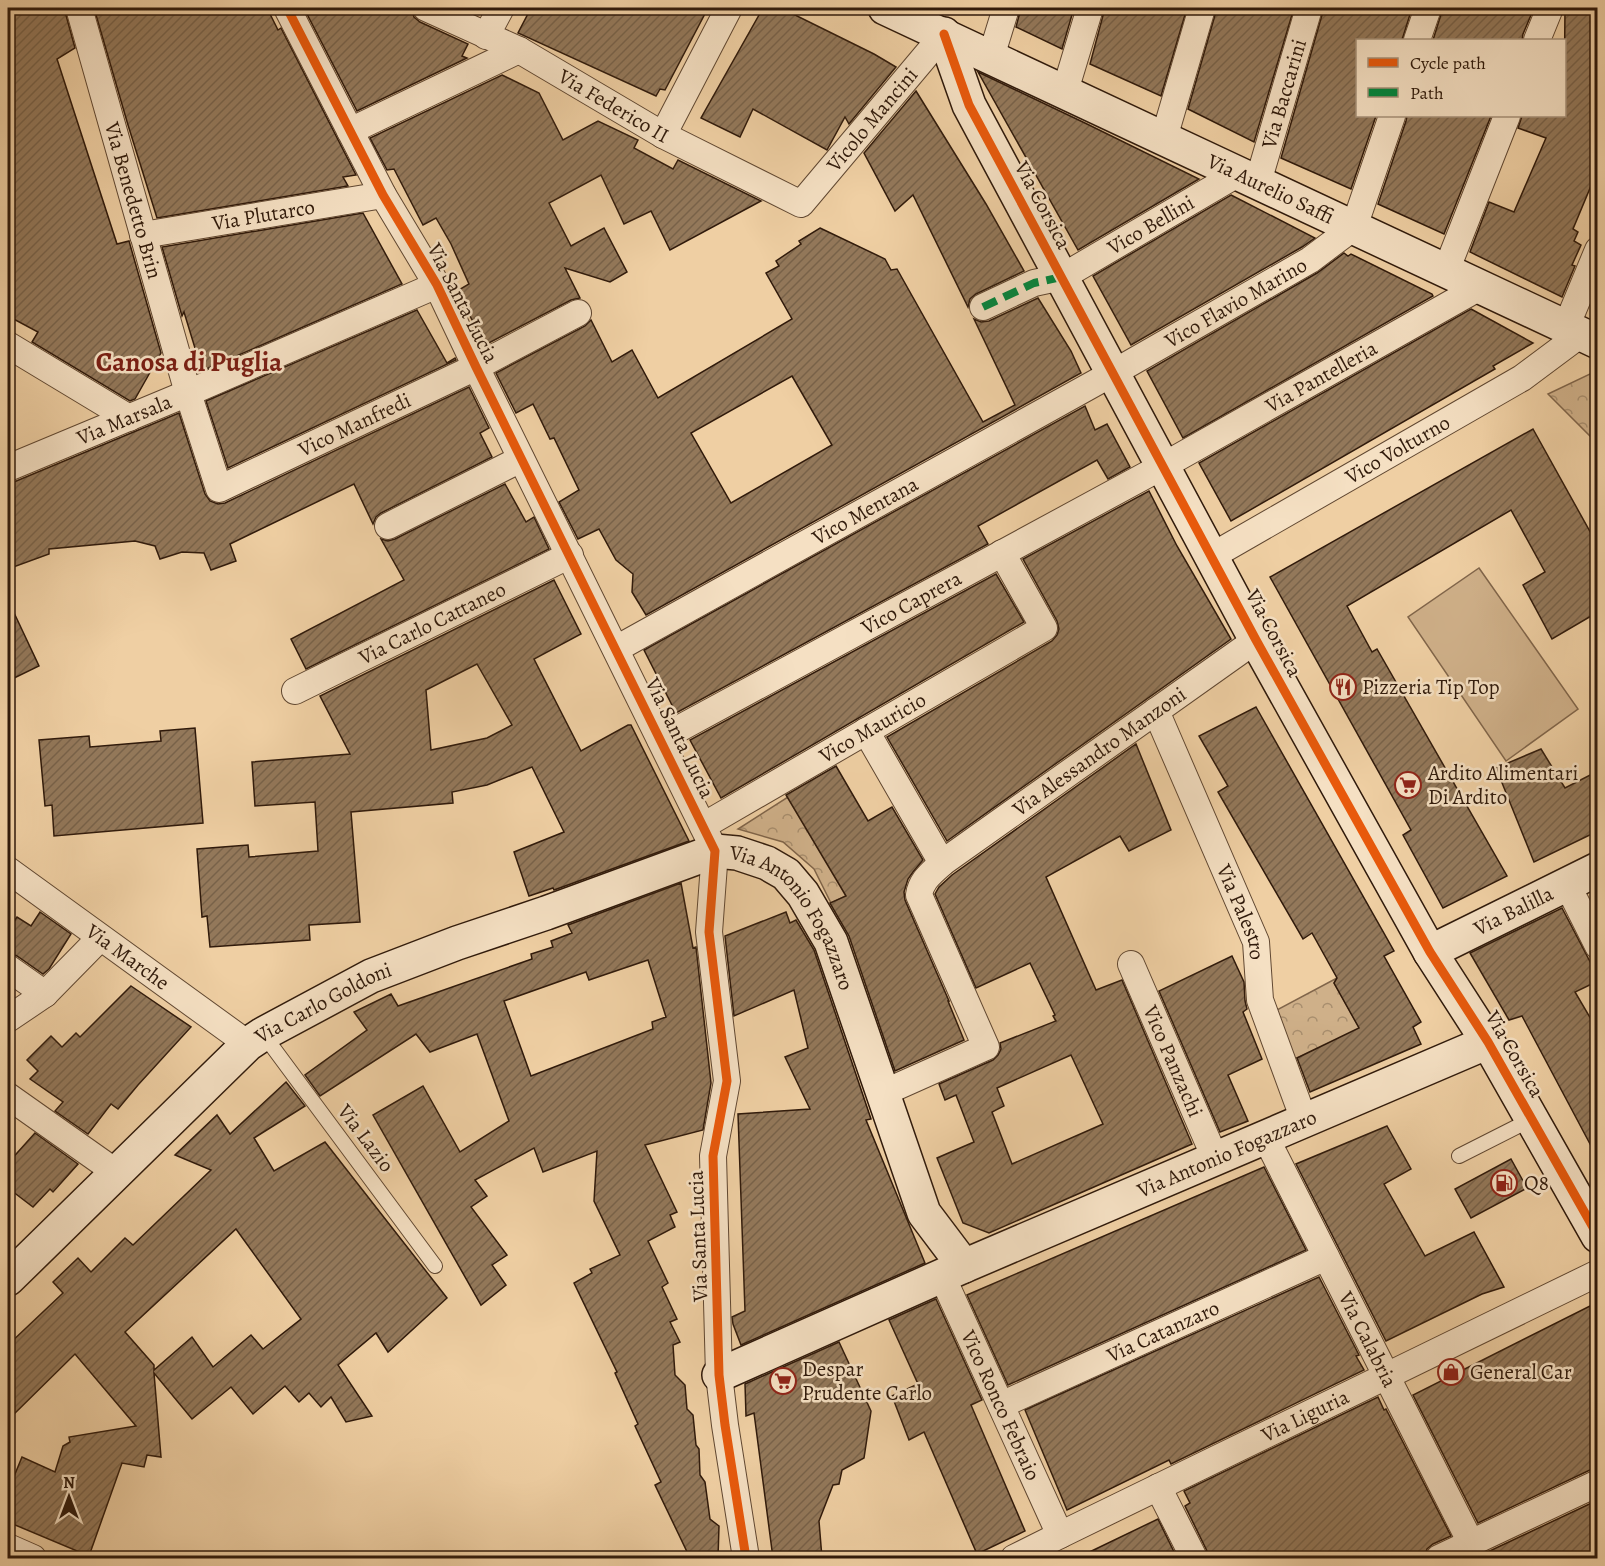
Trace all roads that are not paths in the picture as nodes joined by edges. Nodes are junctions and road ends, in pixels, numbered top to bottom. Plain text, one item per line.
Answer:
1 (79, 8) edge
2 (287, 8) edge
3 (426, 8) edge
4 (501, 8) edge
5 (729, 8) edge
6 (885, 8) edge
7 (1006, 8) edge
8 (1090, 8) edge
9 (1202, 8) edge
10 (1309, 8) edge
11 (1428, 8) edge
12 (1550, 8) edge
13 (944, 34) junction
14 (486, 36) junction
15 (1417, 39) edge
16 (1537, 39) edge
17 (519, 50) junction
18 (992, 57) junction
19 (1065, 91) junction
20 (1392, 117) edge
21 (1507, 117) edge
22 (350, 131) junction
23 (663, 135) junction
24 (1164, 138) junction
25 (1248, 177) junction
26 (383, 195) junction
27 (801, 204) joint
28 (1354, 227) junction
29 (143, 235) junction
30 (1598, 250) edge
31 (1446, 271) junction
32 (1062, 277) junction
33 (437, 285) junction
34 (1480, 287) junction
35 (983, 307) dead end
36 (578, 313) dead end
37 (1581, 334) edge
38 (8, 345) edge
39 (476, 367) junction
40 (1113, 373) junction
41 (188, 393) junction
42 (129, 418) junction
43 (522, 459) junction
44 (1163, 466) junction
45 (8, 468) edge
46 (388, 526) dead end
47 (1002, 553) junction
48 (570, 555) junction
49 (1212, 556) junction
50 (1256, 640) junction
51 (616, 649) junction
52 (296, 691) dead end
53 (1156, 711) junction
54 (866, 731) junction
55 (660, 739) junction
56 (709, 839) junction
57 (942, 863) junction
58 (1598, 869) edge
59 (8, 870) edge
60 (1567, 884) junction
61 (100, 938) junction
62 (1598, 946) edge
63 (1430, 952) junction
64 (1131, 964) dead end
65 (8, 968) edge
66 (45, 994) junction
67 (8, 1019) edge
68 (255, 1039) junction
69 (1488, 1042) junction
70 (883, 1093) junction
71 (8, 1096) edge
72 (1532, 1119) junction
73 (1304, 1120) junction
74 (1265, 1136) junction
75 (1460, 1156) dead end
76 (1215, 1158) junction
77 (117, 1173) junction
78 (1598, 1236) edge
79 (1326, 1257) junction
80 (435, 1266) dead end
81 (953, 1271) junction
82 (1598, 1273) edge
83 (8, 1279) edge
84 (719, 1375) junction
85 (1386, 1375) junction
86 (1001, 1405) junction
87 (1598, 1484) edge
88 (1158, 1487) junction
89 (1060, 1535) junction
90 (1471, 1543) junction
91 (8, 1547) edge
92 (33, 1558) edge
93 (746, 1558) edge
94 (1014, 1558) edge
95 (1194, 1558) edge
96 (1439, 1558) edge

1 - 29 street, Via Benedetto Brin
2 - 22 street, Via Santa Lucia
3 - 14 street, Via Federico II
4 - 14 street
5 - 23 street
6 - 13 street, Via Aurelio Saffi
7 - 18 street
8 - 19 street
9 - 24 street
10 - 25 street, Via Baccarini
11 - 15 street
12 - 16 street
13 - 18 street, Via Aurelio Saffi
13 - 27 street, Vicolo Mancini
13 - 32 street, Via Corsica
14 - 17 street, Via Federico II
17 - 22 street
17 - 23 street, Via Federico II
18 - 19 street, Via Aurelio Saffi
19 - 24 street, Via Aurelio Saffi
20 - 28 street
21 - 31 street
22 - 26 street, Via Santa Lucia
23 - 27 street, Via Federico II
24 - 25 street, Via Aurelio Saffi
25 - 28 street, Via Aurelio Saffi
25 - 32 street, Vico Bellini
26 - 29 street, Via Plutarco
26 - 33 street, Via Santa Lucia
28 - 31 street, Via Aurelio Saffi
28 - 40 street, Vico Flavio Marino
29 - 41 street, Via Benedetto Brin
30 - 37 street
31 - 34 street, Via Aurelio Saffi
32 - 35 street, Vico Bellini
32 - 40 street, Via Corsica
33 - 39 street, Via Santa Lucia
33 - 41 street, Via Marsala
34 - 37 street, Via Aurelio Saffi
34 - 44 street, Via Pantelleria
36 - 39 street, Vico Manfredi
37 - 49 street, Vico Volturno
38 - 42 street
39 - 41 street, Vico Manfredi
39 - 43 street, Via Santa Lucia
40 - 44 street, Via Corsica
40 - 51 street, Vico Mentana
41 - 42 street, Via Marsala
42 - 45 street, Via Marsala
43 - 46 street
43 - 48 street, Via Santa Lucia
44 - 47 street, Vico Caprera
44 - 49 street, Via Corsica
47 - 54 street, Vico Mauricio
47 - 55 street, Vico Caprera
48 - 51 street, Via Santa Lucia
48 - 52 street, Via Carlo Cattaneo
49 - 50 street, Via Corsica
50 - 53 street, Via Alessandro Manzoni
50 - 63 street, Via Corsica
51 - 55 street, Via Santa Lucia
53 - 57 street, Via Alessandro Manzoni
53 - 73 street, Via Palestro
54 - 56 street, Vico Mauricio
54 - 57 street
55 - 56 street, Via Santa Lucia
56 - 68 street, Via Carlo Goldoni
56 - 70 street, Via Antonio Fogazzaro
56 - 84 street, Via Santa Lucia
57 - 70 street, Via Alessandro Manzoni
58 - 60 street, Via Balilla
59 - 61 street, Via Marche
60 - 62 street
60 - 63 street, Via Balilla
61 - 66 street
61 - 68 street, Via Marche
63 - 69 street, Via Corsica
64 - 76 street, Vico Panzachi
65 - 66 street
66 - 67 street
68 - 77 street, Via Carlo Goldoni
68 - 80 lane, Via Lazio
69 - 72 street, Via Corsica
69 - 73 street, Via Antonio Fogazzaro
70 - 81 street, Via Antonio Fogazzaro
71 - 77 street
72 - 75 lane
72 - 78 street, Via Corsica
73 - 74 street, Via Antonio Fogazzaro
74 - 76 street, Via Antonio Fogazzaro
74 - 79 street, Via Calabria
76 - 81 street, Via Antonio Fogazzaro
77 - 83 street, Via Carlo Goldoni
79 - 85 street, Via Calabria
79 - 86 street, Via Catanzaro
81 - 84 street, Via Antonio Fogazzaro
81 - 86 street, Vico Ronco Febraio
82 - 85 street, Via Liguria
84 - 93 street, Via Santa Lucia
85 - 88 street, Via Liguria
85 - 90 street, Via Calabria
86 - 89 street, Vico Ronco Febraio
87 - 90 street
88 - 89 street, Via Liguria
88 - 95 street
89 - 94 street, Via Liguria
90 - 96 street
91 - 92 street

